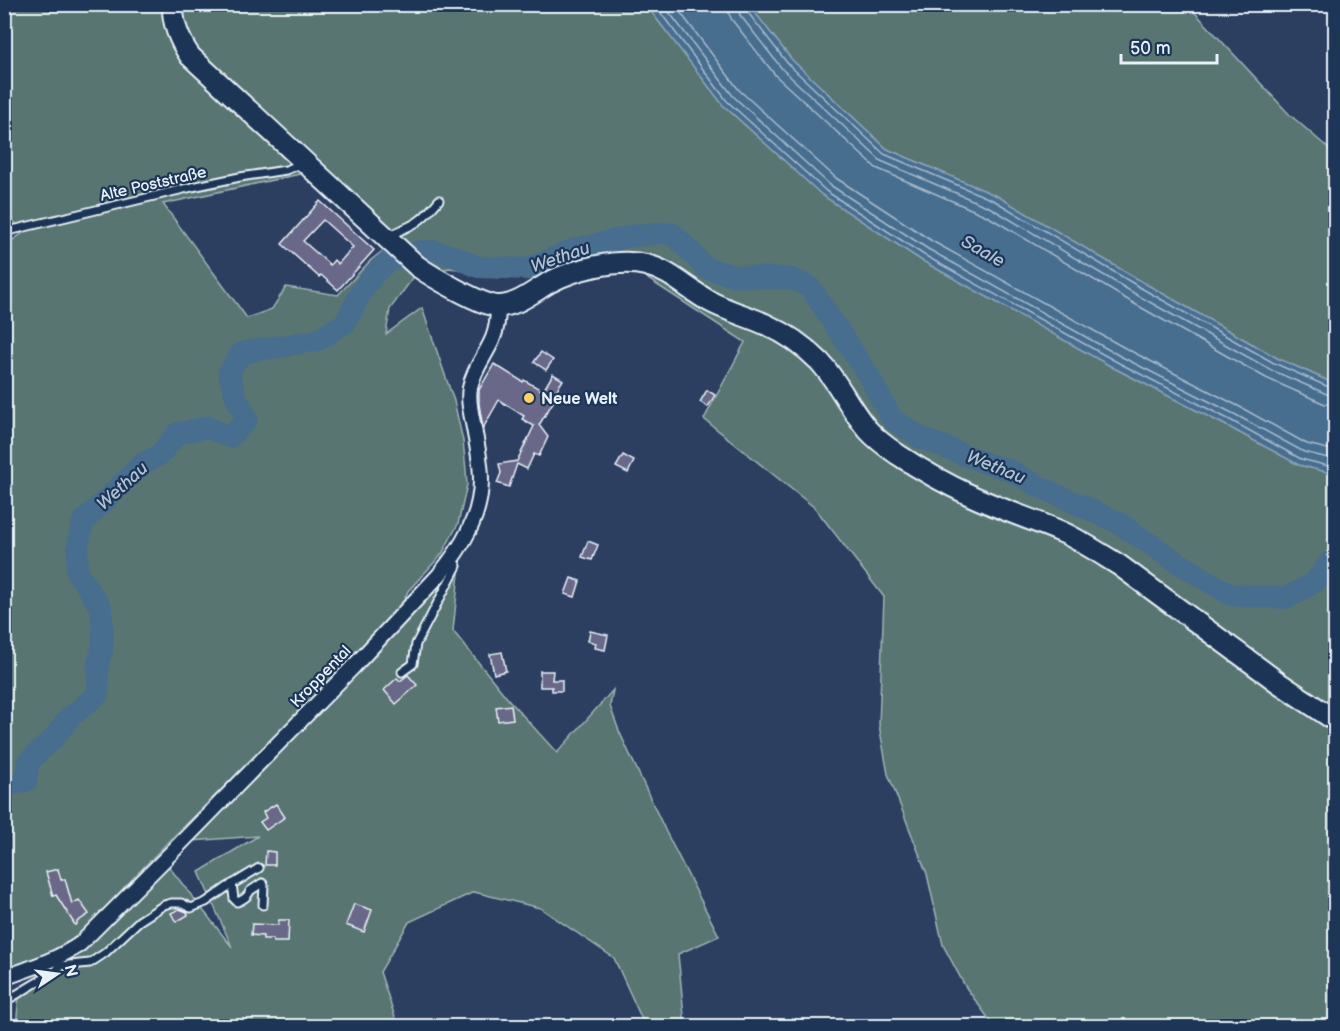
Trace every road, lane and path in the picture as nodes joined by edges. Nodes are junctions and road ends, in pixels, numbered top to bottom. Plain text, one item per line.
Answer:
1 (173, 4) edge
2 (302, 160) junction
3 (439, 200) dead end
4 (6, 231) edge
5 (391, 242) junction
6 (490, 304) junction
7 (452, 559) junction
8 (402, 672) dead end
9 (1335, 721) edge
10 (259, 868) dead end
11 (232, 884) junction
12 (264, 905) dead end
13 (58, 962) junction
14 (4, 978) edge
15 (4, 1002) edge

1 - 2 main road
2 - 4 lane, Alte Poststraße
2 - 5 main road
3 - 5 lane
5 - 6 main road
6 - 7 street, Kroppental
6 - 9 main road
7 - 8 lane
7 - 13 street, Kroppental
10 - 11 lane
11 - 12 lane
11 - 13 lane
13 - 14 street, Kroppental
13 - 15 lane

